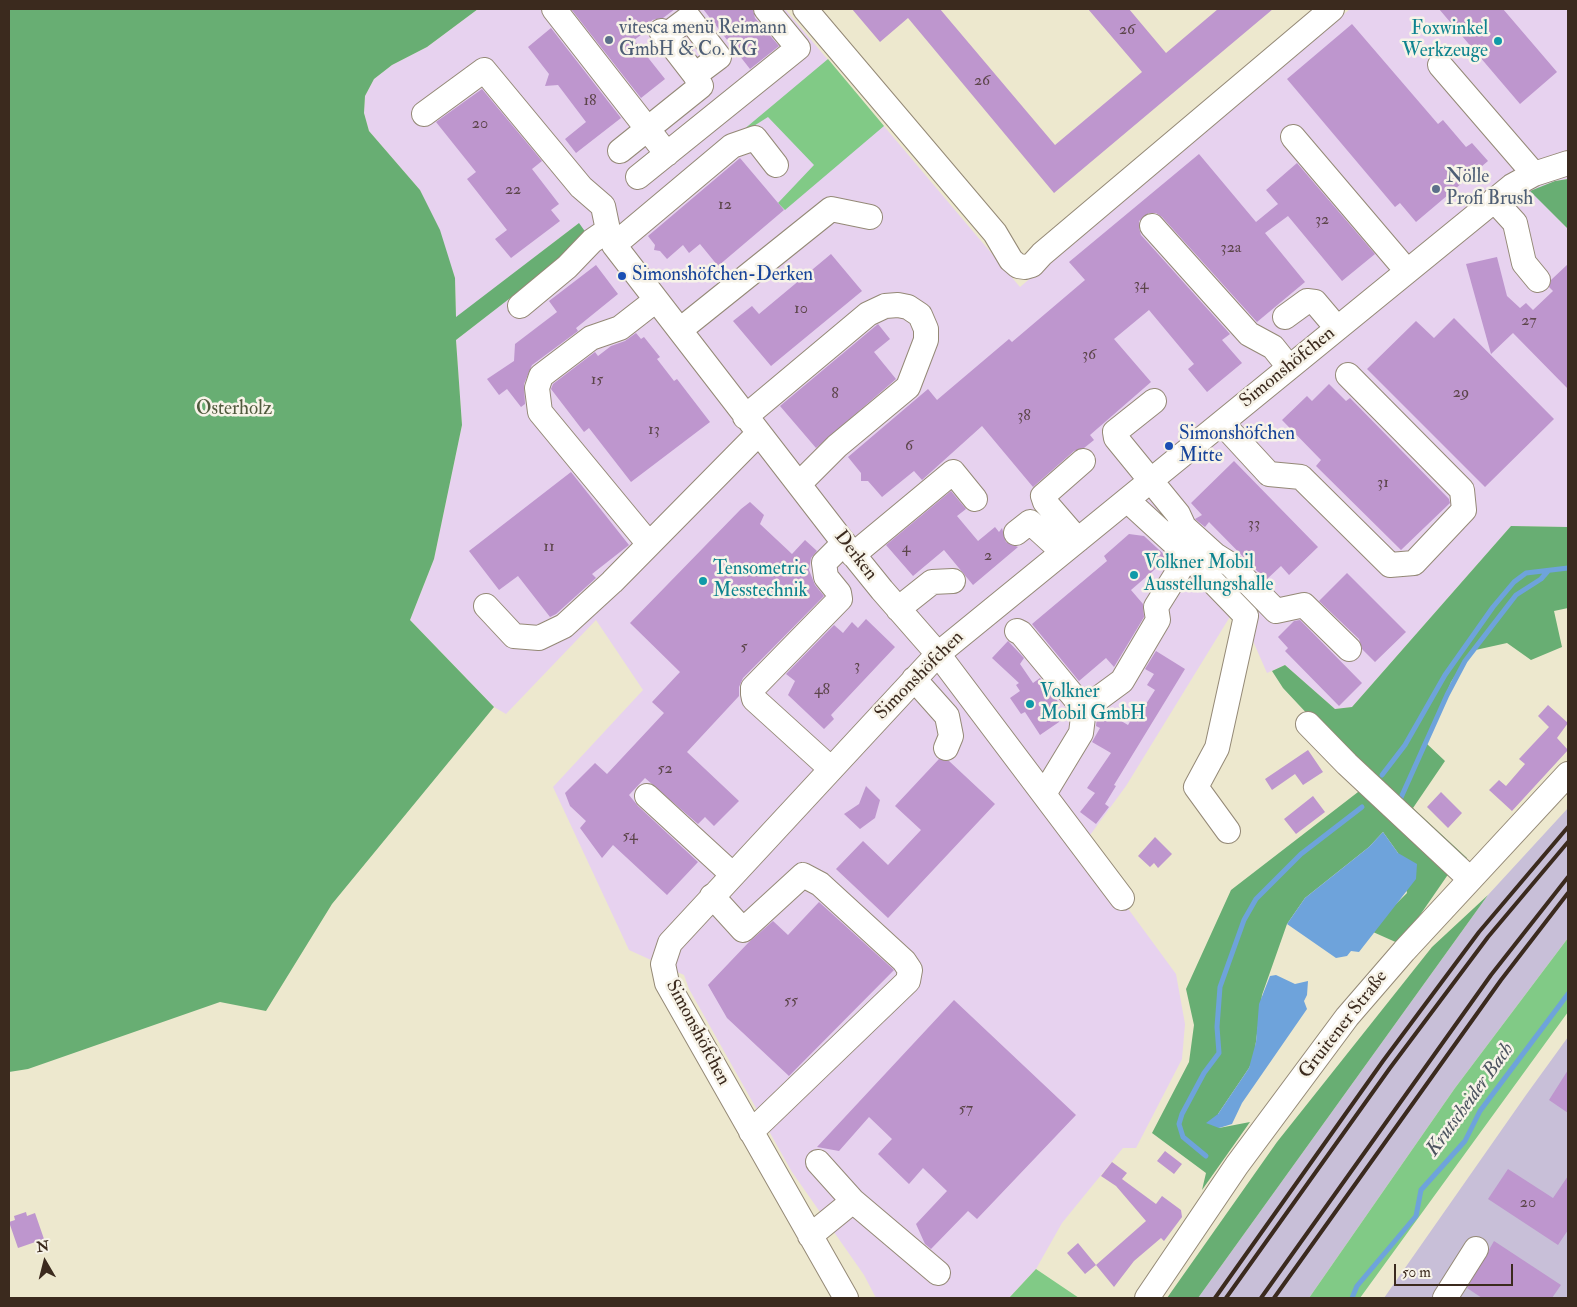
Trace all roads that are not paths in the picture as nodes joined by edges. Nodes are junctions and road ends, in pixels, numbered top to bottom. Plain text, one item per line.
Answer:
1 (554, 9) edge
2 (766, 9) edge
3 (805, 9) edge
4 (1332, 9) edge
5 (663, 33) dead end
6 (1440, 65) dead end
7 (696, 82) junction
8 (717, 112) junction
9 (424, 114) dead end
10 (646, 128) junction
11 (1293, 137) dead end
12 (620, 151) dead end
13 (667, 154) junction
14 (1568, 163) edge
15 (776, 165) dead end
16 (1534, 174) junction
17 (638, 177) dead end
18 (1494, 200) junction
19 (870, 217) dead end
20 (1152, 226) dead end
21 (611, 238) junction
22 (1407, 271) junction
23 (1538, 280) dead end
24 (656, 300) junction
25 (520, 306) dead end
26 (1285, 317) dead end
27 (1337, 328) junction
28 (680, 330) junction
29 (1289, 367) junction
30 (1348, 375) dead end
31 (1154, 401) dead end
32 (1222, 423) junction
33 (752, 426) junction
34 (1083, 461) dead end
35 (1151, 480) junction
36 (799, 484) junction
37 (975, 499) dead end
38 (1127, 500) junction
39 (1016, 533) dead end
40 (649, 544) junction
41 (1070, 546) junction
42 (848, 549) junction
43 (1188, 556) junction
44 (953, 581) dead end
45 (486, 606) dead end
46 (898, 609) junction
47 (1017, 631) dead end
48 (1349, 649) dead end
49 (938, 654) junction
50 (914, 679) junction
51 (1084, 709) junction
52 (1308, 724) dead end
53 (946, 748) dead end
54 (830, 768) junction
55 (1568, 774) edge
56 (1044, 794) junction
57 (647, 796) dead end
58 (1228, 831) dead end
59 (732, 874) junction
60 (1470, 879) junction
61 (712, 896) junction
62 (1122, 898) dead end
63 (751, 1132) junction
64 (818, 1162) dead end
65 (853, 1201) junction
66 (810, 1236) junction
67 (1476, 1249) dead end
68 (938, 1273) dead end
69 (846, 1298) edge
70 (1147, 1298) edge
71 (1445, 1298) edge

1 - 10 street
2 - 8 street
3 - 4 street
5 - 7 street
6 - 16 street
7 - 8 street
7 - 10 street
8 - 13 street
9 - 21 street, Derken
10 - 12 street
10 - 13 street
11 - 22 street
13 - 17 street
14 - 16 street, Simonshöfchen
15 - 21 street
16 - 18 street, Simonshöfchen
18 - 22 street, Simonshöfchen
18 - 23 street
19 - 28 street
20 - 29 street
21 - 24 street, Derken
21 - 25 street
22 - 27 street, Simonshöfchen
24 - 28 street, Derken
24 - 40 street
26 - 27 street
27 - 29 street, Simonshöfchen
28 - 33 street, Derken
29 - 32 street, Simonshöfchen
30 - 32 street
31 - 35 street
32 - 35 street, Simonshöfchen
33 - 36 street, Derken
33 - 36 street
33 - 40 street
34 - 41 street
35 - 38 street, Simonshöfchen
35 - 48 street
36 - 42 street, Derken
37 - 42 street
38 - 41 street, Simonshöfchen
38 - 43 street
39 - 41 street
40 - 45 street
41 - 49 street, Simonshöfchen
42 - 46 street, Derken
42 - 54 street
43 - 51 street
43 - 58 street
44 - 46 street
46 - 49 street, Derken
47 - 51 street
49 - 50 street, Simonshöfchen
49 - 56 street, Derken
50 - 53 street
50 - 54 street, Simonshöfchen
51 - 56 street
52 - 60 street
54 - 59 street, Simonshöfchen
55 - 60 street, Gruitener Straße
56 - 62 street, Derken
57 - 59 street
59 - 61 street, Simonshöfchen
60 - 70 street, Gruitener Straße
61 - 63 street, Simonshöfchen
61 - 63 street
63 - 66 street, Simonshöfchen
64 - 65 street
65 - 66 street
65 - 68 street
66 - 69 street, Simonshöfchen
67 - 71 street

